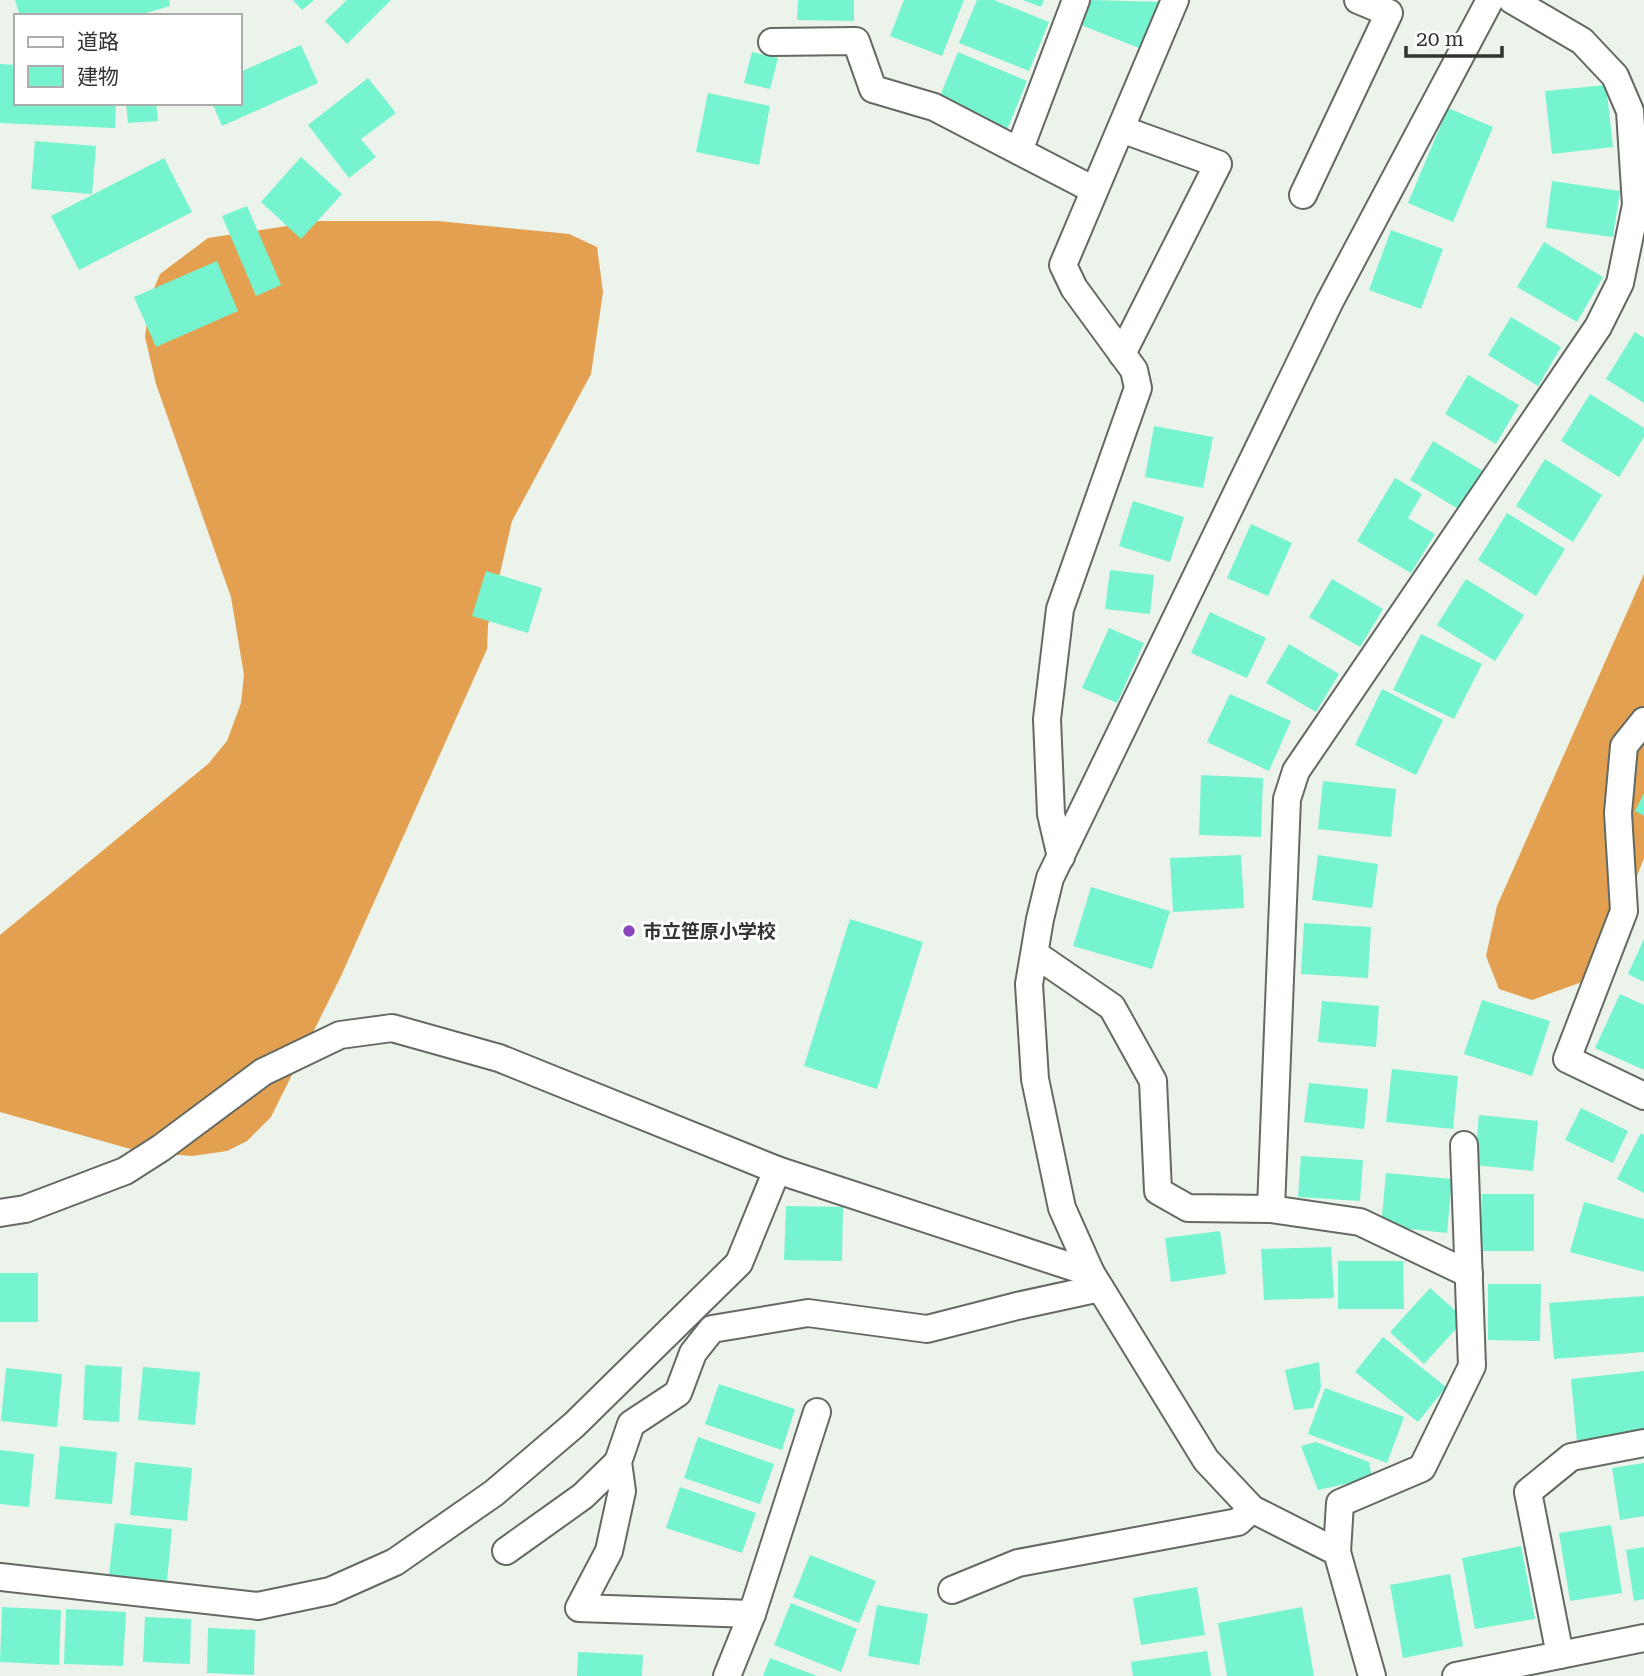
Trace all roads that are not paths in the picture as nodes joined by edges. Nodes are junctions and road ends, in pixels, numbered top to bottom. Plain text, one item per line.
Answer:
1 (1076, 0) edge
2 (1175, 0) edge
3 (1358, 0) edge
4 (1490, 0) edge
5 (1513, 0) edge
6 (772, 42) dead end
7 (1121, 129) junction
8 (1638, 132) edge
9 (1019, 151) junction
10 (1094, 190) junction
11 (1303, 195) dead end
12 (1122, 354) junction
13 (1641, 728) edge
14 (1061, 856) junction
15 (1035, 954) junction
16 (1644, 1096) edge
17 (1464, 1145) dead end
18 (777, 1170) junction
19 (1272, 1209) junction
20 (0, 1213) edge
21 (1469, 1275) junction
22 (1095, 1281) junction
23 (817, 1412) dead end
24 (1644, 1443) edge
25 (618, 1462) junction
26 (1252, 1509) junction
27 (506, 1552) dead end
28 (1337, 1552) junction
29 (0, 1577) edge
30 (952, 1590) dead end
31 (752, 1614) junction
32 (1644, 1638) edge
33 (1560, 1655) junction
34 (727, 1676) edge
35 (1372, 1676) edge
36 (1456, 1676) edge

1 - 9 street
2 - 7 street
3 - 11 street
4 - 14 street
5 - 8 street
6 - 9 street
7 - 10 street
7 - 12 street
8 - 19 street
9 - 10 street
10 - 12 street
12 - 14 street
13 - 16 street
14 - 15 street
15 - 19 street
15 - 22 street
17 - 21 street
18 - 20 street
18 - 22 street
18 - 29 street
19 - 21 street
21 - 28 street
22 - 25 street
22 - 26 street
23 - 31 street
24 - 33 street
25 - 27 street
25 - 31 street
26 - 28 street
26 - 30 street
28 - 35 street
31 - 34 street
32 - 33 street
33 - 36 street

